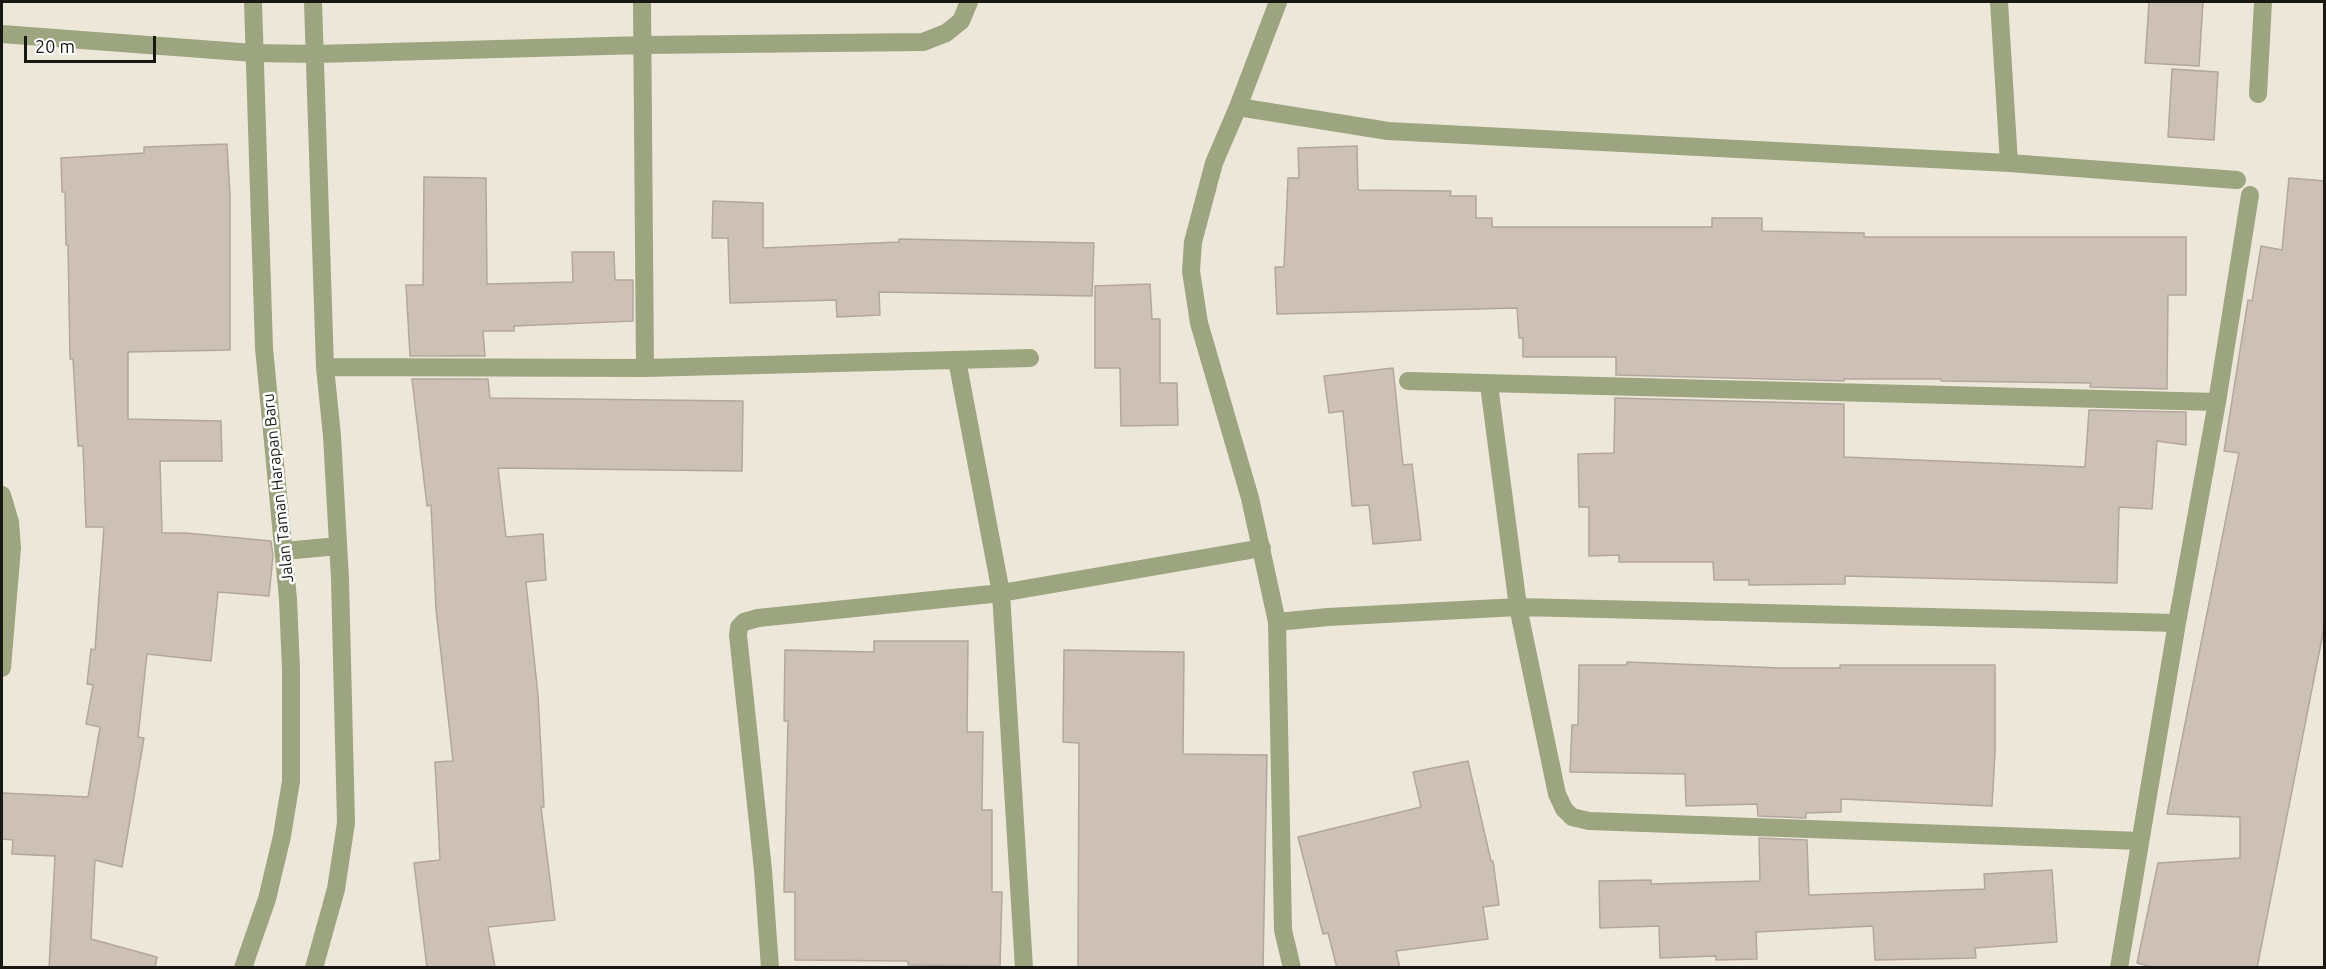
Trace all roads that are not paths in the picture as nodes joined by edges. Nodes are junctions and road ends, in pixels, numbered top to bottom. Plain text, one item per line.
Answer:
1 (253, 2) edge
2 (313, 2) edge
3 (642, 2) edge
4 (969, 2) edge
5 (1278, 2) edge
6 (1999, 2) edge
7 (2263, 2) edge
8 (2, 34) edge
9 (643, 45) junction
10 (254, 53) junction
11 (316, 54) junction
12 (2258, 94) dead end
13 (1238, 107) junction
14 (2009, 163) junction
15 (2237, 180) dead end
16 (2250, 195) dead end
17 (1029, 358) dead end
18 (957, 360) junction
19 (325, 367) junction
20 (645, 368) junction
21 (1408, 381) dead end
22 (1489, 385) junction
23 (2217, 402) junction
24 (2, 495) edge
25 (338, 546) junction
26 (1262, 548) junction
27 (284, 551) junction
28 (1001, 593) junction
29 (1518, 607) junction
30 (1277, 622) junction
31 (2177, 623) junction
32 (2, 668) edge
33 (2140, 841) junction
34 (243, 968) edge
35 (314, 968) edge
36 (770, 968) edge
37 (1024, 968) edge
38 (1292, 968) edge
39 (2119, 968) edge

1 - 10 street, Jalan Taman Harapan Baru
2 - 11 street
3 - 9 street
4 - 9 street
5 - 13 street
6 - 14 street
7 - 12 street
8 - 10 street
9 - 11 street
9 - 20 street
10 - 11 street
10 - 27 street, Jalan Taman Harapan Baru
11 - 19 street
13 - 14 street
13 - 26 street
14 - 15 street
16 - 23 street
17 - 18 street
18 - 20 street
18 - 28 street
19 - 20 street
19 - 25 street
21 - 22 street
22 - 23 street
22 - 29 street
23 - 31 street
24 - 32 street
25 - 27 street
25 - 35 street
26 - 28 street
26 - 30 street
27 - 34 street, Jalan Taman Harapan Baru
28 - 36 street
28 - 37 street
29 - 30 street
29 - 31 street
29 - 33 street
30 - 38 street
31 - 33 street
33 - 39 street

